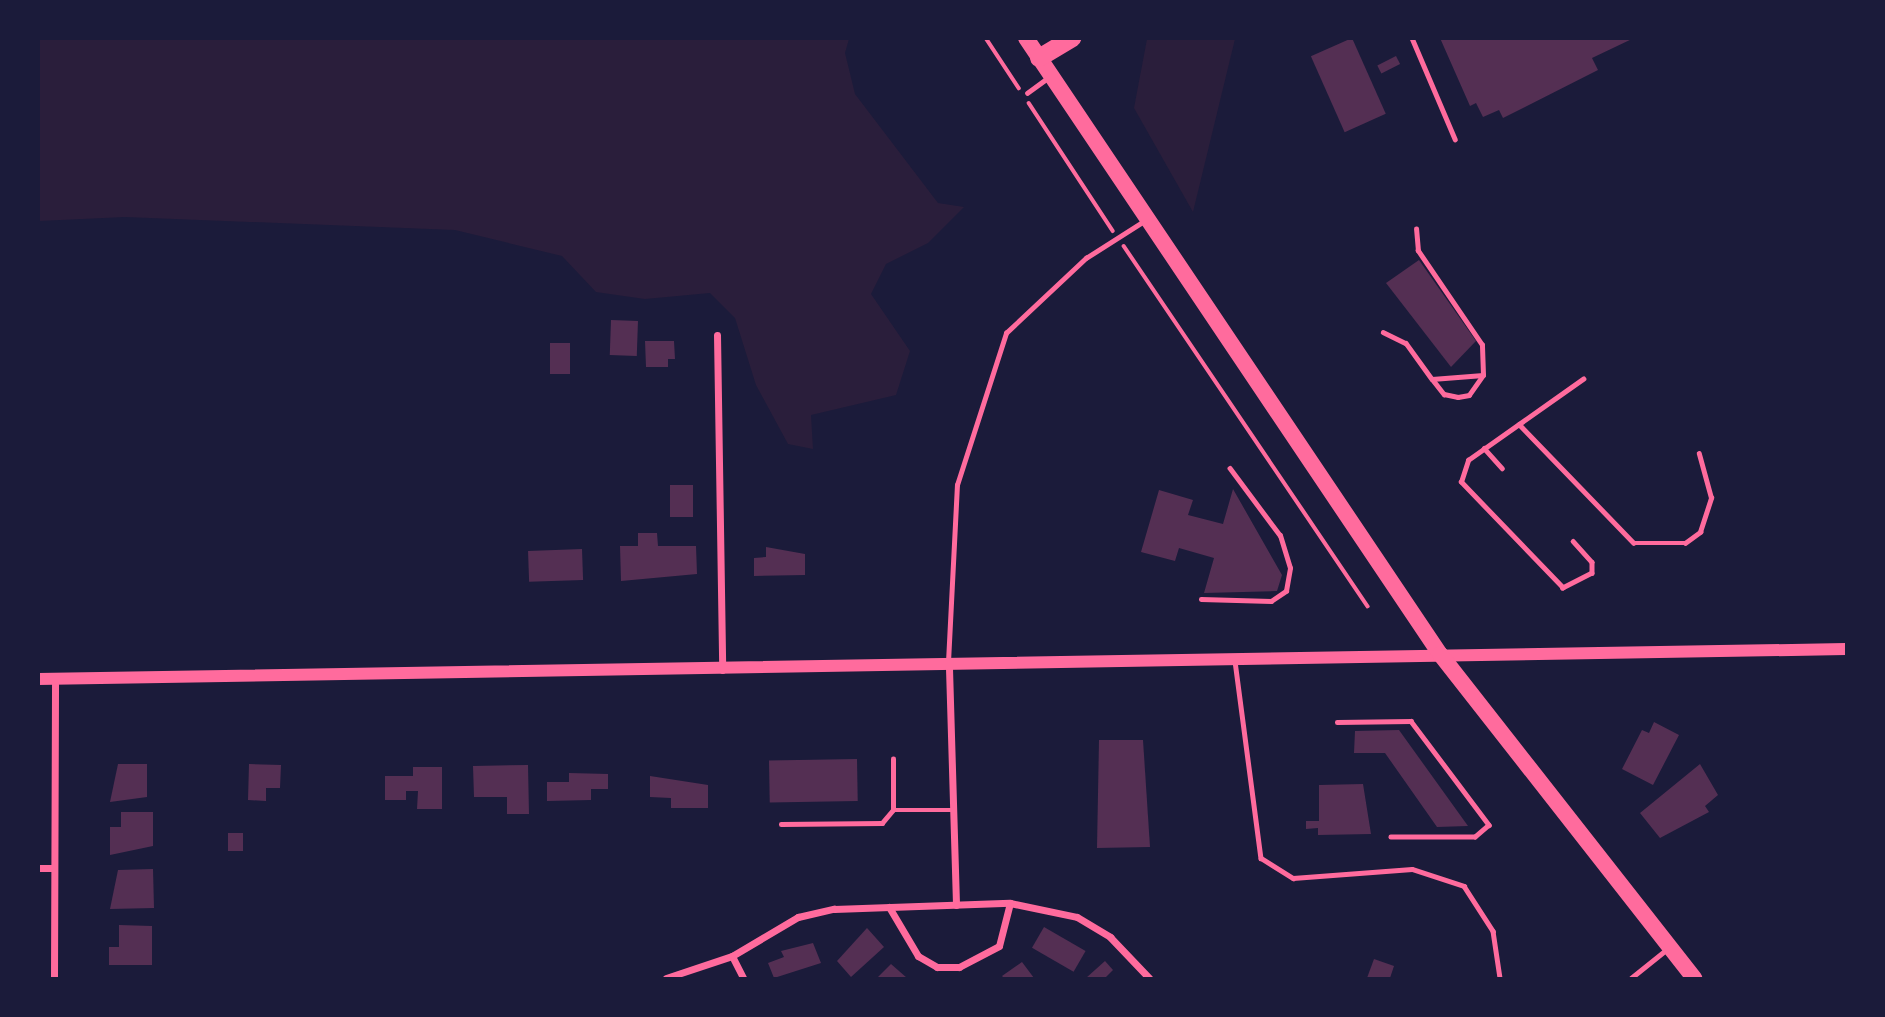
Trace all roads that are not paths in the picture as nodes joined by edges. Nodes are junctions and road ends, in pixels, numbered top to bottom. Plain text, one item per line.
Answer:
1 (1026, 38) edge
2 (1072, 38) edge
3 (1412, 38) edge
4 (1039, 58) junction
5 (1051, 76) junction
6 (1027, 93) dead end
7 (1455, 139) dead end
8 (1148, 218) junction
9 (1416, 229) dead end
10 (1383, 332) dead end
11 (717, 335) dead end
12 (1483, 376) junction
13 (1432, 379) junction
14 (1583, 379) dead end
15 (1519, 424) junction
16 (1484, 448) junction
17 (1699, 454) dead end
18 (1502, 468) dead end
19 (1230, 469) dead end
20 (1573, 541) dead end
21 (1201, 599) dead end
22 (1846, 649) edge
23 (1440, 654) junction
24 (1235, 660) junction
25 (949, 668) junction
26 (722, 670) junction
27 (38, 679) edge
28 (55, 679) junction
29 (1337, 722) dead end
30 (893, 759) dead end
31 (893, 810) junction
32 (952, 810) junction
33 (781, 824) dead end
34 (1391, 837) dead end
35 (38, 868) edge
36 (54, 868) junction
37 (1010, 903) junction
38 (956, 905) junction
39 (889, 907) junction
40 (1669, 948) junction
41 (733, 956) junction
42 (54, 978) edge
43 (666, 978) edge
44 (743, 978) edge
45 (1149, 978) edge
46 (1500, 978) edge
47 (1631, 978) edge
48 (1694, 978) edge

1 - 4 highway
2 - 4 highway
3 - 7 lane
4 - 5 highway
5 - 6 lane
5 - 8 highway
8 - 23 highway
8 - 25 lane
9 - 12 lane
10 - 13 lane
11 - 26 street
12 - 13 lane
12 - 13 lane
14 - 15 lane
15 - 16 lane
15 - 17 lane
16 - 18 lane
16 - 20 lane
19 - 21 lane
22 - 23 main road
23 - 24 main road
23 - 40 highway
24 - 25 main road
24 - 46 lane
25 - 26 main road
25 - 32 street
26 - 28 main road
27 - 28 main road
28 - 36 street
29 - 34 lane
30 - 31 lane
31 - 32 lane
31 - 33 lane
32 - 38 street
35 - 36 street
36 - 42 street
37 - 38 street
37 - 39 street
37 - 45 street
38 - 39 street
39 - 41 street
40 - 47 lane
40 - 48 highway
41 - 43 street
41 - 44 street

